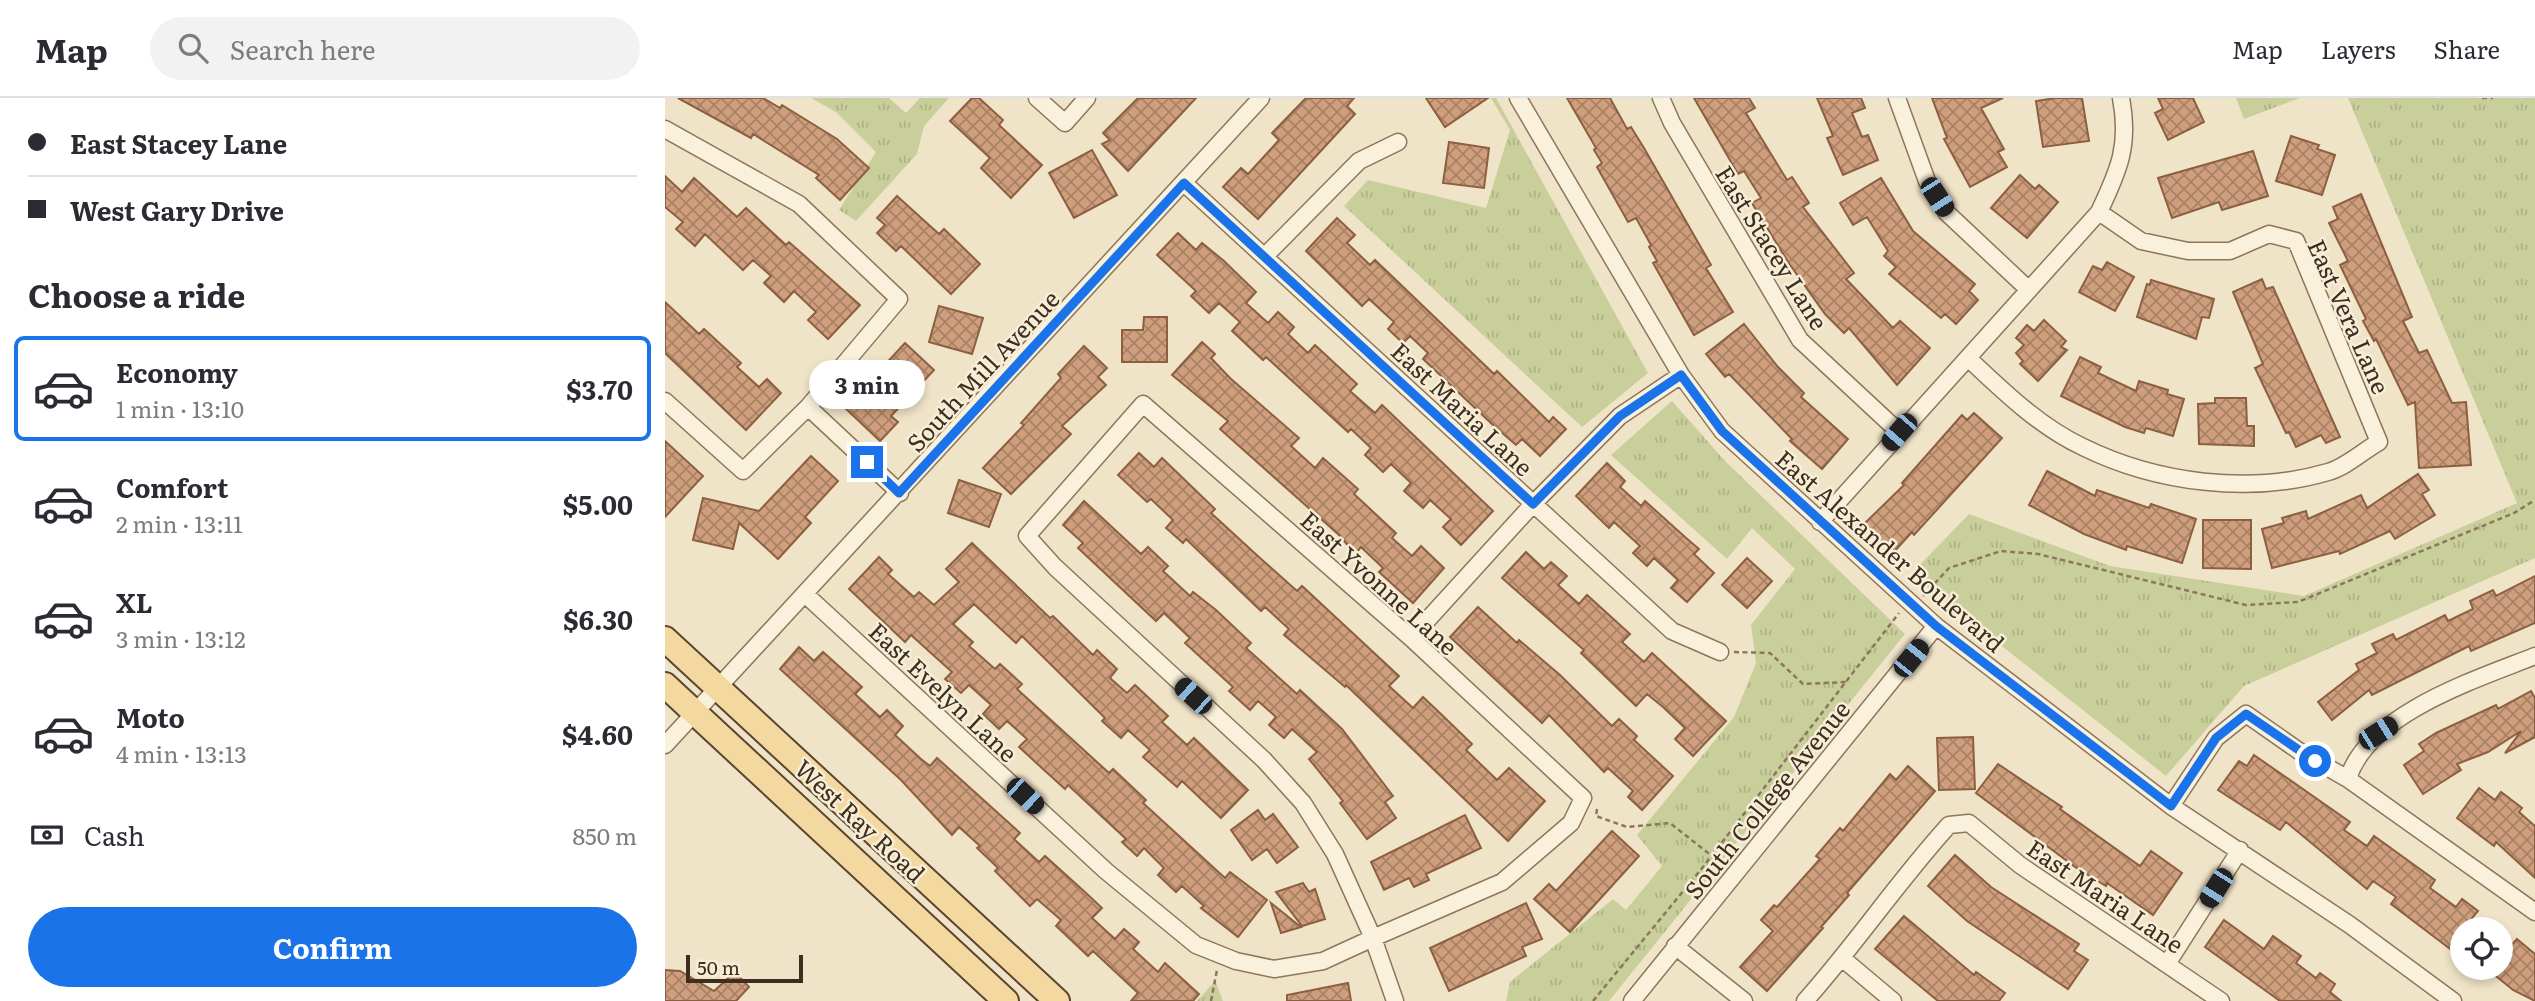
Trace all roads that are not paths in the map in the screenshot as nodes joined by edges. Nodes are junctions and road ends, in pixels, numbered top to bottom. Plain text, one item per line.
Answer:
1 (1037, 98) edge
2 (1087, 98) edge
3 (1261, 98) edge
4 (1518, 98) edge
5 (1661, 98) edge
6 (1896, 98) edge
7 (2121, 98) edge
8 (665, 129) edge
9 (1398, 142) dead end
10 (1184, 183) junction
11 (2099, 212) junction
12 (1265, 256) junction
13 (2029, 290) junction
14 (1969, 359) junction
15 (1681, 375) junction
16 (665, 401) edge
17 (808, 407) junction
18 (1899, 432) junction
19 (899, 493) junction
20 (1533, 504) junction
21 (1820, 522) junction
22 (806, 595) junction
23 (1936, 626) junction
24 (1411, 638) junction
25 (665, 639) edge
26 (1720, 652) road end
27 (2535, 656) edge
28 (665, 685) edge
29 (708, 702) junction
30 (665, 746) edge
31 (2348, 779) junction
32 (1583, 798) joint
33 (2171, 806) junction
34 (2240, 850) junction
35 (2535, 912) edge
36 (1373, 938) junction
37 (1675, 946) junction
38 (1843, 959) junction
39 (2167, 964) junction
40 (1006, 1001) edge
41 (1057, 1001) edge
42 (1395, 1001) edge
43 (1632, 1001) edge
44 (1744, 1001) edge
45 (1805, 1001) edge
46 (1893, 1001) edge
47 (2221, 1001) edge
48 (2453, 1001) edge

1 - 2 street
3 - 10 street, South Mill Avenue
4 - 15 street, East Alexander Boulevard
5 - 18 street, East Stacey Lane
6 - 13 street
7 - 11 street
8 - 17 street
9 - 12 street
10 - 12 street, East Maria Lane
10 - 19 street, South Mill Avenue
11 - 13 street
11 - 14 street, East Vera Lane
12 - 20 street, East Maria Lane
13 - 14 street
14 - 18 street
15 - 20 street
15 - 21 street, East Alexander Boulevard
16 - 17 street
17 - 19 street
18 - 21 street
19 - 22 street, South Mill Avenue
20 - 24 street
20 - 26 street, East Maria Lane
21 - 23 street, East Alexander Boulevard
22 - 29 street, South Mill Avenue
22 - 36 street, East Evelyn Lane
23 - 33 street, East Alexander Boulevard
23 - 37 street, South College Avenue
24 - 32 street, East Yvonne Lane
24 - 36 street, East Yvonne Lane
25 - 29 main road, West Ray Road
27 - 31 street
28 - 29 main road, West Ray Road
29 - 30 street, South Mill Avenue
29 - 40 main road, West Ray Road
29 - 41 main road, West Ray Road
31 - 33 street
31 - 35 street
32 - 36 street, East Evelyn Lane
33 - 34 street, East Alexander Boulevard
34 - 39 street
34 - 48 street, East Alexander Boulevard
36 - 42 street
37 - 43 street, South College Avenue
37 - 44 street
38 - 39 street, East Maria Lane
38 - 45 street
38 - 46 street
39 - 47 street, East Maria Lane

